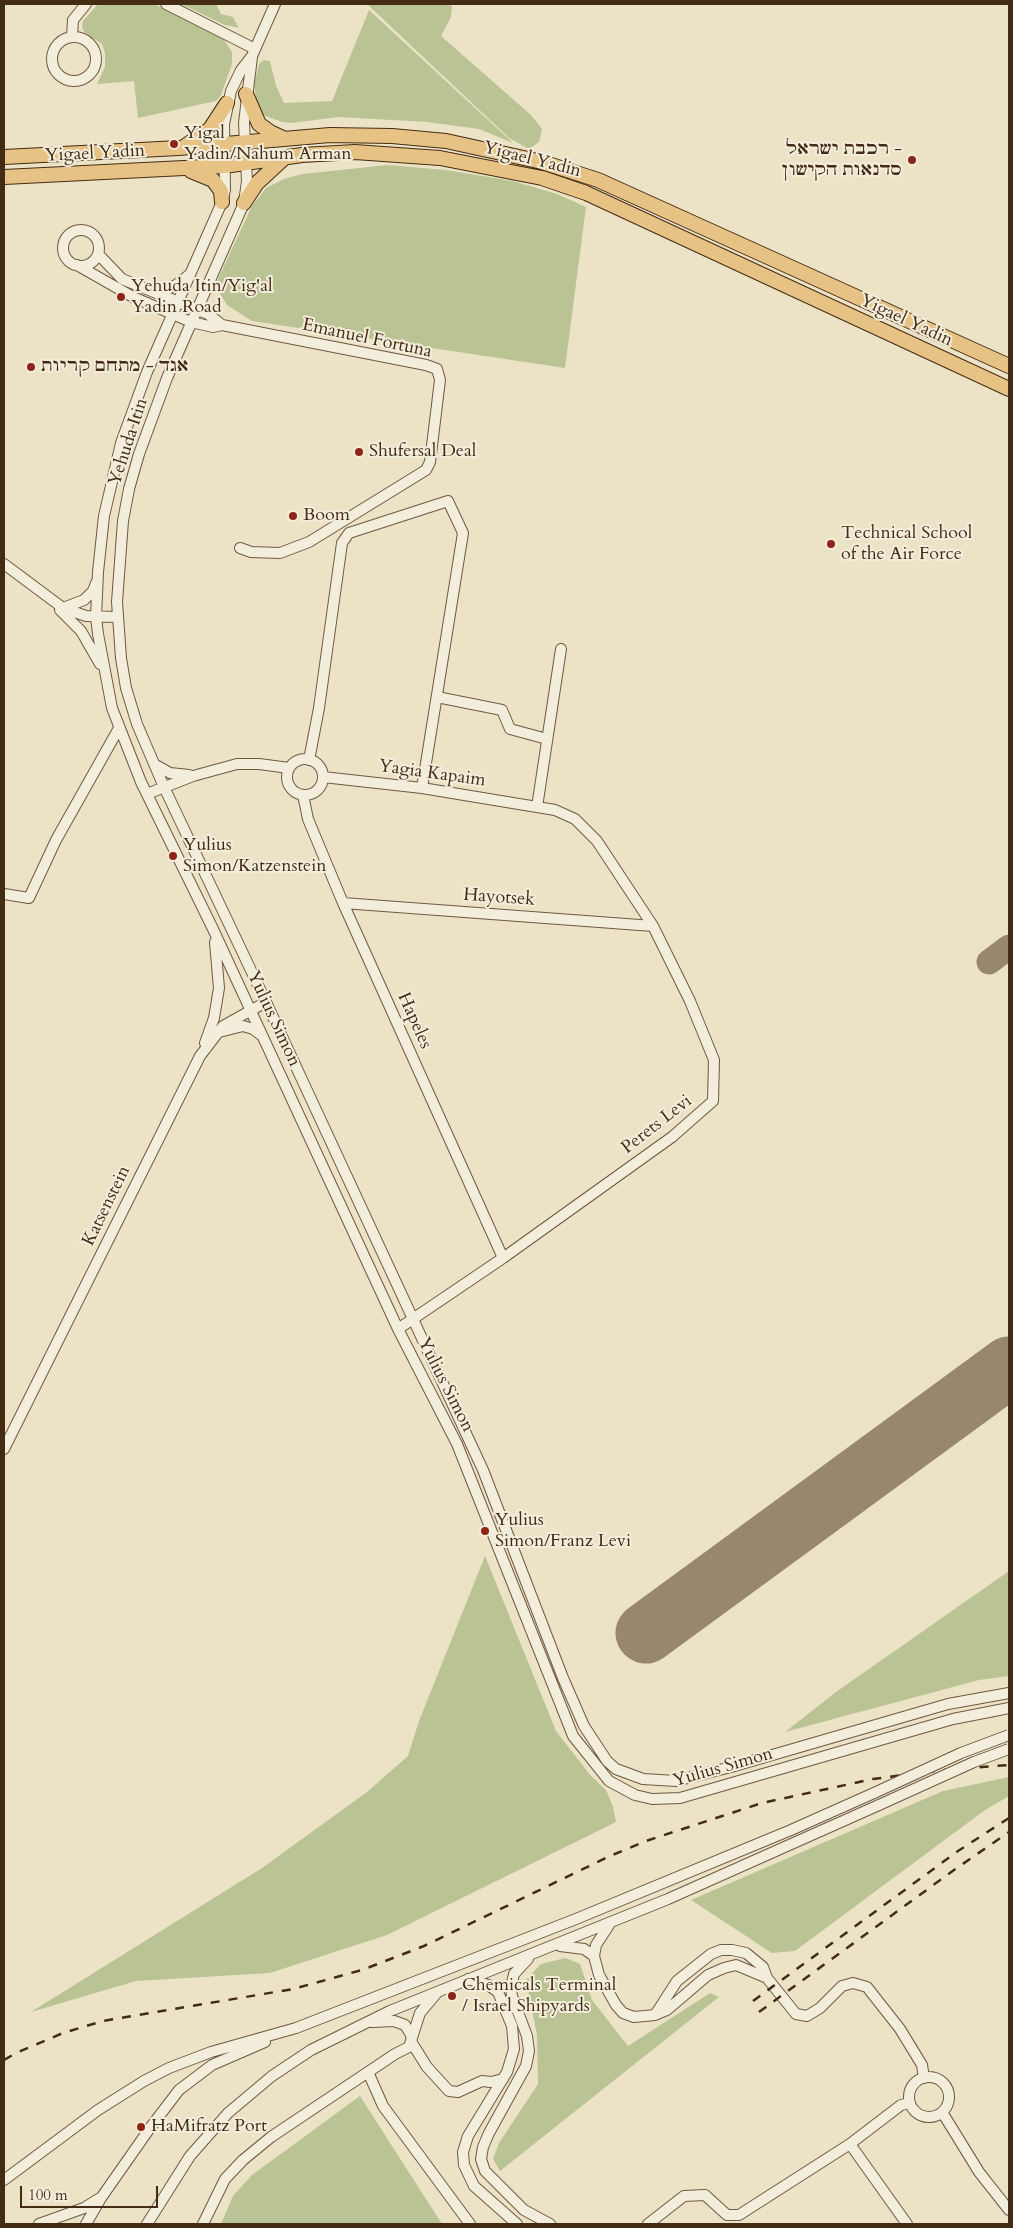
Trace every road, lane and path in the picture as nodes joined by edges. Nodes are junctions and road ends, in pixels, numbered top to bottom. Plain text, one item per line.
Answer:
1 (86, 4) edge
2 (166, 4) edge
3 (275, 4) edge
4 (72, 37) junction
5 (253, 52) junction
6 (246, 94) junction
7 (228, 103) junction
8 (284, 138) junction
9 (245, 143) junction
10 (223, 144) junction
11 (179, 148) junction
12 (4, 157) edge
13 (284, 158) junction
14 (246, 164) junction
15 (224, 166) junction
16 (183, 169) junction
17 (4, 176) edge
18 (222, 202) junction
19 (244, 203) junction
20 (98, 254) junction
21 (77, 265) junction
22 (190, 275) junction
23 (159, 293) junction
24 (178, 301) junction
25 (196, 310) junction
26 (172, 314) junction
27 (191, 322) junction
28 (222, 325) junction
29 (1009, 366) edge
30 (1009, 389) edge
31 (240, 548) dead end
32 (4, 564) edge
33 (98, 572) junction
34 (52, 602) junction
35 (63, 608) junction
36 (96, 617) junction
37 (117, 617) junction
38 (561, 649) dead end
39 (105, 676) junction
40 (437, 697) junction
41 (119, 728) junction
42 (547, 739) junction
43 (309, 760) junction
44 (153, 763) junction
45 (289, 768) junction
46 (193, 776) junction
47 (322, 777) junction
48 (164, 787) junction
49 (422, 788) junction
50 (147, 794) junction
51 (303, 795) junction
52 (537, 807) junction
53 (4, 894) edge
54 (343, 903) junction
55 (652, 926) junction
56 (213, 929) junction
57 (266, 1002) junction
58 (250, 1010) junction
59 (216, 1034) junction
60 (264, 1037) junction
61 (200, 1056) junction
62 (504, 1258) junction
63 (404, 1300) junction
64 (436, 1305) junction
65 (414, 1320) junction
66 (398, 1329) junction
67 (426, 1345) junction
68 (4, 1449) edge
69 (1009, 1693) edge
70 (1009, 1708) edge
71 (1009, 1735) edge
72 (1009, 1749) edge
73 (610, 1924) junction
74 (554, 1946) junction
75 (535, 1953) junction
76 (594, 1956) junction
77 (767, 1978) junction
78 (468, 1979) junction
79 (438, 1991) junction
80 (655, 2015) junction
81 (368, 2022) junction
82 (296, 2028) junction
83 (412, 2043) junction
84 (368, 2072) junction
85 (924, 2078) junction
86 (502, 2079) junction
87 (476, 2084) junction
88 (910, 2103) junction
89 (486, 2105) junction
90 (942, 2112) junction
91 (850, 2144) junction
92 (4, 2180) edge
93 (101, 2198) junction
94 (1009, 2210) edge
95 (152, 2214) junction
96 (39, 2224) edge
97 (86, 2224) edge
98 (141, 2224) edge
99 (147, 2224) edge
100 (203, 2224) edge
101 (470, 2224) edge
102 (517, 2224) edge
103 (550, 2224) edge
104 (648, 2224) edge
105 (907, 2224) edge

1 - 4 street
2 - 5 street
3 - 5 street
4 - 4 street
5 - 6 street, Yehuda Itin
5 - 7 street, Yehuda Itin
6 - 8 main road
6 - 9 street, Yehuda Itin
7 - 10 street, Yehuda Itin
7 - 11 main road
8 - 9 main road, Yigael Yadin
8 - 29 main road, Yigael Yadin
9 - 10 main road, Yigael Yadin
9 - 14 street, Yehuda Itin
10 - 11 main road, Yigael Yadin
10 - 15 street, Yehuda Itin
11 - 12 main road, Yigael Yadin
13 - 14 main road, Yigael Yadin
13 - 19 main road
13 - 30 main road, Yigael Yadin
14 - 15 main road, Yigael Yadin
14 - 19 street, Yehuda Itin
15 - 16 main road, Yigael Yadin
15 - 18 street, Yehuda Itin
16 - 17 main road, Yigael Yadin
16 - 18 main road
18 - 22 street, Yehuda Itin
19 - 25 street, Yehuda Itin
20 - 21 street
20 - 21 street
20 - 23 street, Emanuel Fortuna
21 - 26 street, Emanuel Fortuna
22 - 23 street
22 - 24 street, Yehuda Itin
23 - 24 street, Emanuel Fortuna
24 - 25 street, Emanuel Fortuna
24 - 26 street, Yehuda Itin
25 - 27 street, Yehuda Itin
25 - 28 street, Emanuel Fortuna
26 - 27 street, Emanuel Fortuna
26 - 33 street, Yehuda Itin
27 - 28 street, Emanuel Fortuna
27 - 37 street, Yehuda Itin
28 - 31 street, Emanuel Fortuna
32 - 34 street
33 - 35 street
33 - 36 street, Yehuda Itin
34 - 35 street
34 - 39 street
35 - 36 street
36 - 37 street
36 - 39 street, Yulius Simon
37 - 44 street, Yulius Simon
38 - 42 street
39 - 41 street, Yulius Simon
40 - 42 street
40 - 43 street
40 - 49 street
41 - 50 street, Yulius Simon
41 - 53 street
42 - 52 street
43 - 45 street
43 - 47 street
44 - 46 street
44 - 48 street, Yulius Simon
45 - 46 street
45 - 51 street
46 - 48 street
47 - 49 street, Yagia Kapaim
47 - 51 street
48 - 50 street
48 - 57 street, Yulius Simon
49 - 52 street, Yagia Kapaim
50 - 56 street, Yulius Simon
51 - 54 street, Hapeles
52 - 55 street, Perets Levi
54 - 55 street, Hayotsek
54 - 62 street, Hapeles
55 - 62 street, Perets Levi
56 - 58 street, Yulius Simon
56 - 61 street
57 - 58 street, Katsenstein
57 - 63 street, Yulius Simon
58 - 59 street, Katsenstein
58 - 60 street, Yulius Simon
59 - 60 street
59 - 61 street, Katsenstein
60 - 66 street, Yulius Simon
61 - 68 street, Katsenstein
62 - 64 street, Perets Levi
63 - 64 street
63 - 65 street, Yulius Simon
64 - 65 street, Perets Levi
64 - 67 street
65 - 66 street, Perets Levi
65 - 67 street, Yulius Simon
66 - 70 street, Yulius Simon
67 - 69 street, Yulius Simon
71 - 82 street, bridge
72 - 73 street, bridge
73 - 74 street
73 - 76 street
74 - 75 street
74 - 76 street
75 - 78 street
75 - 103 street
76 - 80 street
77 - 80 street
77 - 80 street
77 - 85 street
78 - 79 street
78 - 86 street
79 - 81 street
79 - 83 street
81 - 83 street
81 - 95 street
82 - 92 street
82 - 93 street
83 - 84 street
83 - 87 street
84 - 100 street
84 - 101 street
85 - 88 street
85 - 90 street
86 - 87 street
86 - 89 street
87 - 89 street
88 - 90 street
88 - 91 street
89 - 102 street
90 - 94 street
91 - 104 street
91 - 105 street
93 - 96 street
93 - 97 street
95 - 98 street
95 - 99 street

